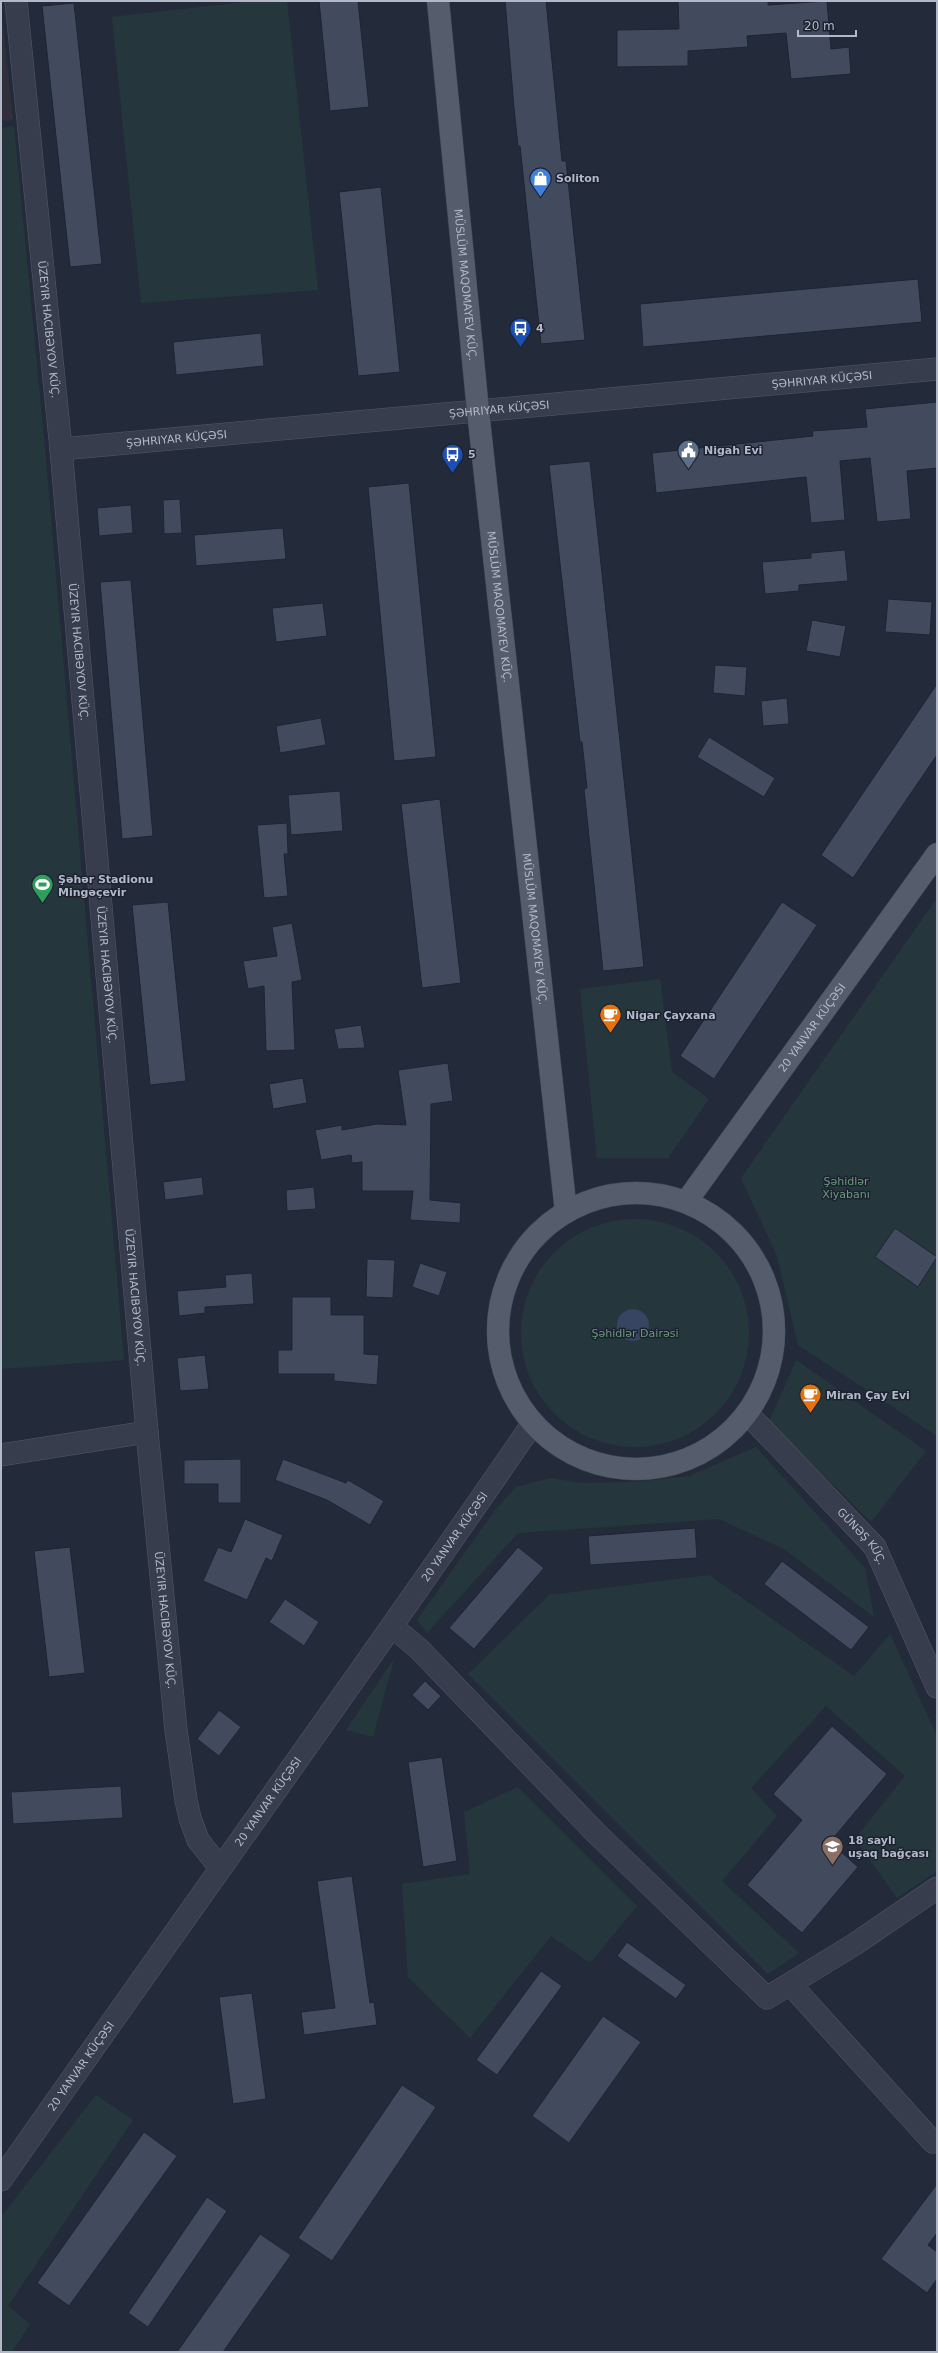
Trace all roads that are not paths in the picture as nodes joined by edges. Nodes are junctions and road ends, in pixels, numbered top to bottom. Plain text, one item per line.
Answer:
1 (16, 1) edge
2 (438, 1) edge
3 (937, 369) edge
4 (478, 411) junction
5 (61, 449) junction
6 (937, 854) edge
7 (686, 1202) junction
8 (566, 1212) junction
9 (747, 1413) junction
10 (533, 1423) junction
11 (147, 1432) junction
12 (1, 1454) edge
13 (393, 1627) junction
14 (937, 1687) edge
15 (220, 1868) junction
16 (937, 1888) edge
17 (791, 1985) junction
18 (933, 2142) dead end
19 (1, 2180) edge

1 - 5 street
2 - 4 main road, MÜSLÜM MAQOMAYEV KÜÇ.
3 - 4 street, ŞƏHRIYAR KÜÇƏSI
4 - 5 street, ŞƏHRIYAR KÜÇƏSI
4 - 8 main road, MÜSLÜM MAQOMAYEV KÜÇ.
5 - 11 street
6 - 7 main road, 20 YANVAR KÜÇƏSI
7 - 8 main road
7 - 9 main road
8 - 10 main road
9 - 10 main road
9 - 14 street, GÜNƏŞ KÜÇ.
10 - 13 street, 20 YANVAR KÜÇƏSI
11 - 12 street
11 - 15 street
13 - 15 street, 20 YANVAR KÜÇƏSI
13 - 17 street
15 - 19 street, 20 YANVAR KÜÇƏSI
16 - 17 street
17 - 18 street

